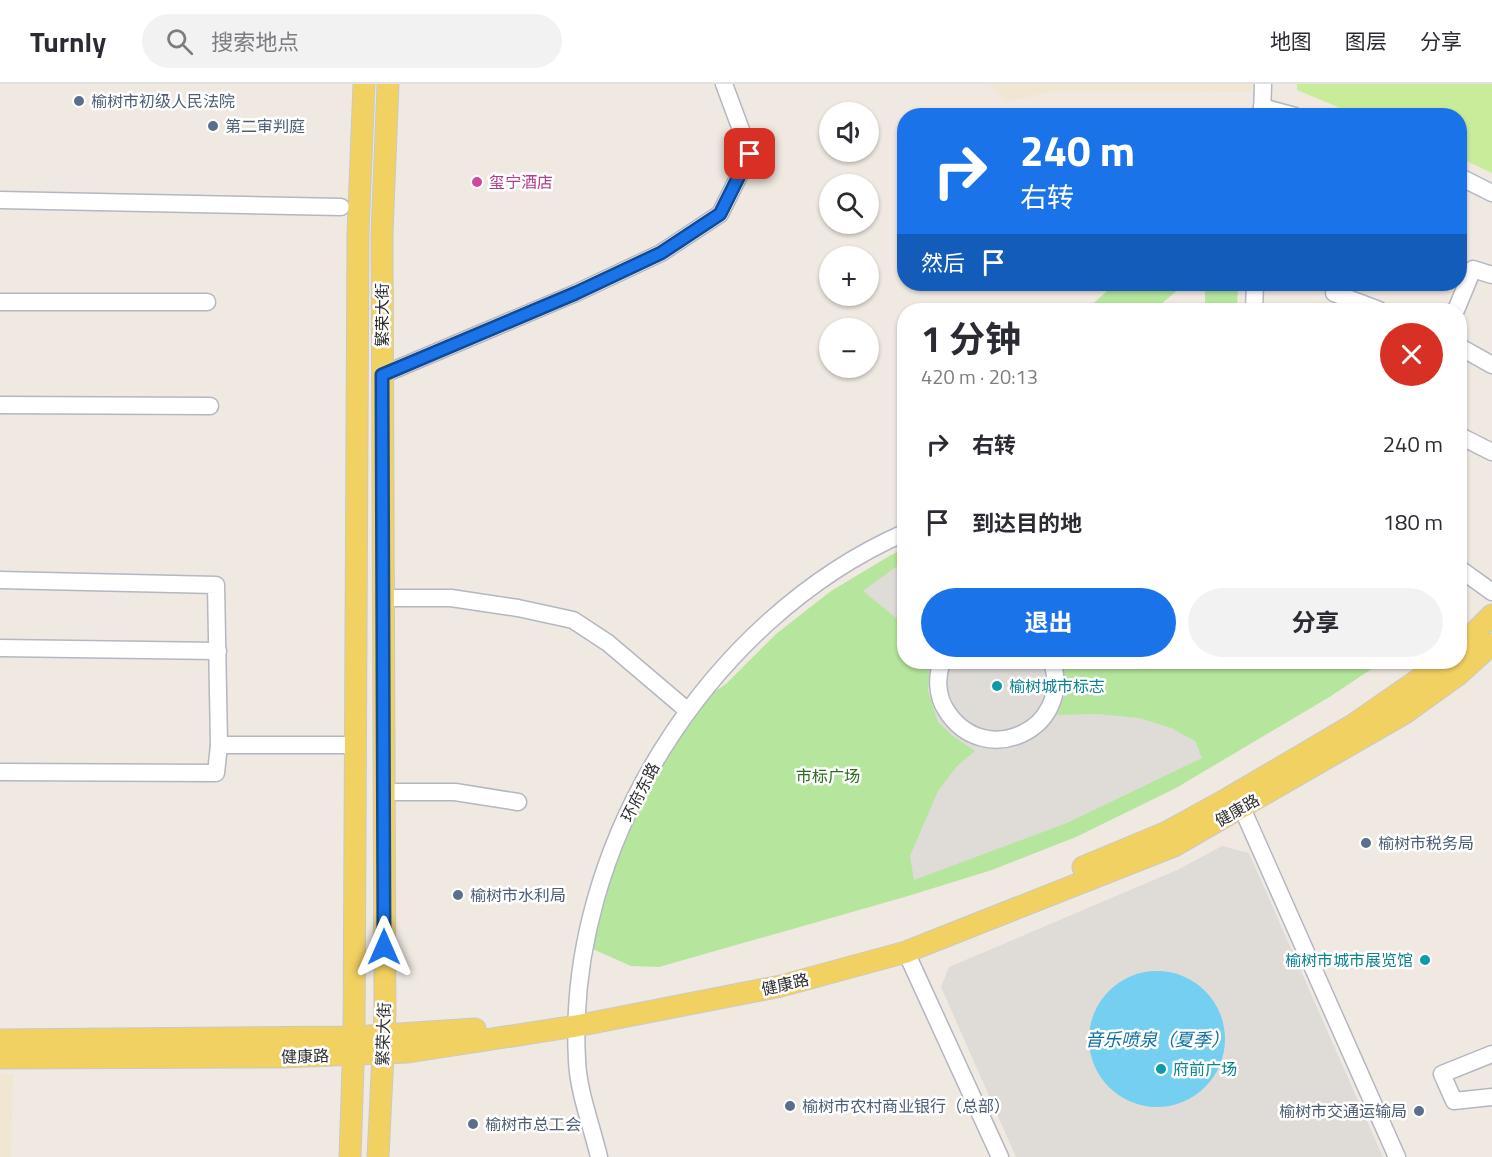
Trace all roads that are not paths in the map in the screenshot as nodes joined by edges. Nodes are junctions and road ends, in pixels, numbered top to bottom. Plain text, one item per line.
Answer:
1 (364, 84) edge
2 (388, 84) edge
3 (724, 84) edge
4 (1263, 84) edge
5 (1262, 108) edge
6 (1467, 180) edge
7 (1492, 193) edge
8 (0, 200) edge
9 (341, 207) dead end
10 (1467, 267) edge
11 (1492, 275) edge
12 (1334, 291) edge
13 (0, 302) edge
14 (207, 302) dead end
15 (1360, 303) edge
16 (1467, 351) edge
17 (1492, 365) edge
18 (382, 375) junction
19 (0, 405) edge
20 (210, 406) dead end
21 (1467, 440) edge
22 (1492, 452) edge
23 (897, 536) edge
24 (1467, 574) edge
25 (0, 580) edge
26 (1492, 592) edge
27 (383, 598) junction
28 (1492, 615) edge
29 (1467, 640) edge
30 (1492, 644) edge
31 (0, 648) edge
32 (218, 651) junction
33 (1467, 667) edge
34 (939, 669) edge
35 (1054, 669) edge
36 (1434, 669) edge
37 (1465, 669) edge
38 (688, 711) junction
39 (219, 745) junction
40 (356, 745) junction
41 (0, 772) edge
42 (384, 792) junction
43 (518, 802) dead end
44 (1242, 808) junction
45 (906, 952) junction
46 (577, 1019) junction
47 (0, 1040) edge
48 (383, 1044) junction
49 (354, 1046) junction
50 (1492, 1054) edge
51 (0, 1058) edge
52 (1492, 1097) edge
53 (350, 1157) edge
54 (378, 1157) edge
55 (599, 1157) edge
56 (1000, 1157) edge
57 (1397, 1157) edge

1 - 40 main road, 繁荣大街
2 - 18 main road, 繁荣大街
3 - 18 street
4 - 5 street
6 - 7 street
8 - 9 street
10 - 11 street
12 - 15 street
13 - 14 street
16 - 17 street
18 - 27 main road, 繁荣大街
19 - 20 street
21 - 22 street
23 - 38 street, 环府东路
24 - 26 street
25 - 32 street
27 - 38 street
27 - 42 main road, 繁荣大街
28 - 29 main road
30 - 33 main road, 健康路
31 - 32 street
32 - 39 street
34 - 35 street
36 - 46 main road, 健康路
37 - 44 main road, 健康路
38 - 46 street, 环府东路
39 - 40 street
39 - 41 street
40 - 49 main road, 繁荣大街
42 - 43 street
42 - 48 main road, 繁荣大街
44 - 45 main road, 健康路
44 - 57 street
45 - 46 main road, 健康路
45 - 56 street
46 - 48 main road, 健康路
46 - 55 street, 环府东路
47 - 49 main road, 健康路
48 - 49 main road, 健康路
48 - 54 main road, 繁荣大街
49 - 51 main road, 健康路
49 - 53 main road, 繁荣大街
50 - 52 street

